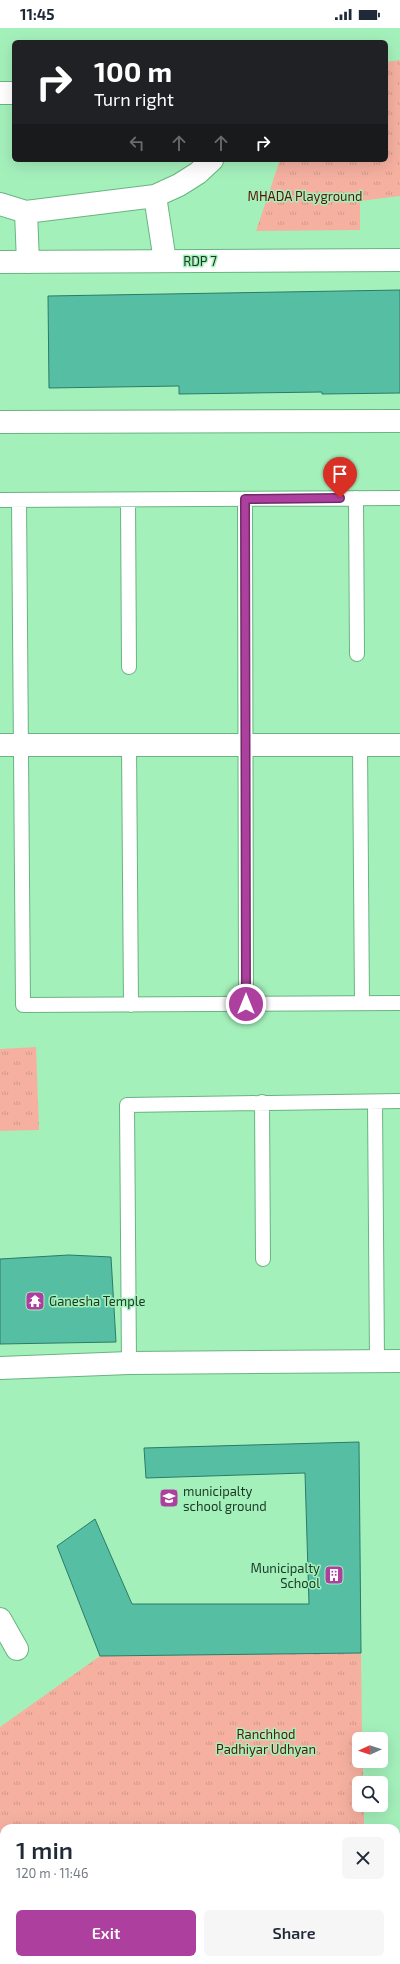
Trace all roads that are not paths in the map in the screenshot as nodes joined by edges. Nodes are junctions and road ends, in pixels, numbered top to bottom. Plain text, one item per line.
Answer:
1 (12, 93) edge
2 (0, 94) edge
3 (210, 162) edge
4 (155, 196) junction
5 (0, 204) edge
6 (26, 212) junction
7 (400, 260) edge
8 (165, 261) junction
9 (0, 262) edge
10 (28, 262) junction
11 (400, 421) edge
12 (0, 422) edge
13 (356, 498) junction
14 (400, 498) edge
15 (245, 499) junction
16 (0, 500) edge
17 (19, 500) junction
18 (128, 500) junction
19 (357, 654) dead end
20 (129, 667) dead end
21 (10, 745) edge
22 (129, 745) junction
23 (245, 745) junction
24 (360, 745) junction
25 (400, 745) edge
26 (362, 1003) junction
27 (400, 1003) edge
28 (246, 1004) junction
29 (131, 1005) junction
30 (400, 1101) edge
31 (262, 1102) junction
32 (375, 1102) junction
33 (263, 1259) dead end
34 (377, 1361) junction
35 (400, 1361) edge
36 (129, 1363) junction
37 (0, 1368) edge
38 (0, 1619) edge
39 (17, 1649) dead end

1 - 2 street
3 - 4 street
4 - 6 street
4 - 8 street
5 - 6 street
6 - 10 street
7 - 8 street, RDP 7
8 - 10 street, RDP 7
9 - 10 street, RDP 7
11 - 12 street
13 - 14 lane
13 - 15 lane
13 - 19 lane
15 - 18 lane
15 - 23 lane
16 - 17 lane
17 - 18 lane
17 - 21 lane
18 - 20 lane
21 - 22 street
21 - 29 lane
22 - 23 street
22 - 29 lane
23 - 24 street
23 - 28 lane
24 - 25 street
24 - 26 lane
26 - 27 lane
26 - 28 lane
28 - 29 lane
30 - 32 lane
31 - 32 lane
31 - 33 lane
31 - 36 lane
32 - 34 lane
34 - 35 street
34 - 36 street
36 - 37 street
38 - 39 street

